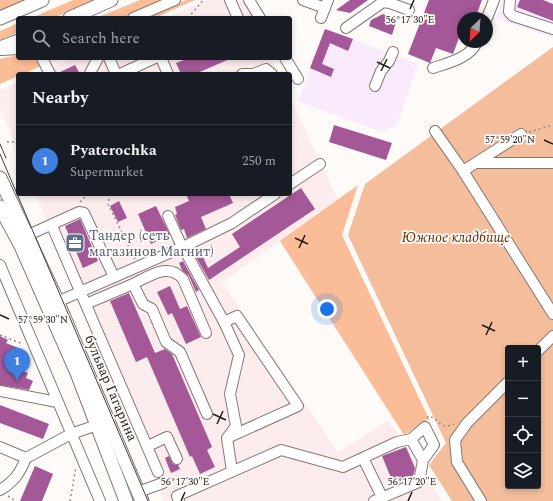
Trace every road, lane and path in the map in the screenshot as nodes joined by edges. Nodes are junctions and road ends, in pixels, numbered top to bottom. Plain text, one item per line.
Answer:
1 (42, 0) edge
2 (111, 0) edge
3 (176, 0) edge
4 (203, 0) edge
5 (249, 0) edge
6 (303, 0) edge
7 (494, 0) edge
8 (510, 0) edge
9 (231, 1) edge
10 (326, 4) edge
11 (409, 10) dead end
12 (489, 12) edge
13 (75, 16) edge
14 (138, 16) edge
15 (190, 16) edge
16 (237, 16) edge
17 (259, 16) edge
18 (0, 18) edge
19 (321, 18) dead end
20 (346, 28) dead end
21 (553, 29) edge
22 (16, 42) edge
23 (474, 48) edge
24 (0, 49) edge
25 (16, 49) edge
26 (393, 52) dead end
27 (45, 60) edge
28 (97, 60) edge
29 (110, 60) edge
30 (151, 60) edge
31 (162, 60) edge
32 (286, 60) edge
33 (432, 68) dead end
34 (49, 72) edge
35 (91, 72) edge
36 (115, 72) edge
37 (124, 72) edge
38 (167, 72) edge
39 (258, 72) edge
40 (270, 72) edge
41 (298, 79) dead end
42 (375, 86) dead end
43 (553, 126) edge
44 (434, 131) dead end
45 (521, 134) joint
46 (7, 142) dead end
47 (16, 142) edge
48 (476, 163) junction
49 (320, 164) dead end
50 (553, 164) edge
51 (463, 171) junction
52 (0, 178) edge
53 (292, 183) edge
54 (110, 196) edge
55 (272, 196) edge
56 (0, 207) edge
57 (168, 216) dead end
58 (52, 226) junction
59 (26, 236) junction
60 (183, 247) junction
61 (0, 265) edge
62 (138, 266) junction
63 (114, 277) junction
64 (133, 284) junction
65 (80, 292) junction
66 (52, 302) junction
67 (86, 304) junction
68 (553, 314) edge
69 (224, 322) junction
70 (206, 333) dead end
71 (0, 335) edge
72 (553, 336) edge
73 (23, 344) dead end
74 (541, 348) edge
75 (505, 385) edge
76 (0, 391) edge
77 (29, 392) dead end
78 (56, 402) junction
79 (207, 414) dead end
80 (467, 423) junction
81 (97, 425) junction
82 (425, 427) junction
83 (71, 434) junction
84 (227, 438) junction
85 (411, 439) junction
86 (148, 446) junction
87 (0, 447) edge
88 (26, 458) junction
89 (363, 458) junction
90 (177, 459) dead end
91 (423, 460) junction
92 (76, 464) dead end
93 (232, 471) junction
94 (158, 472) dead end
95 (163, 483) dead end
96 (0, 490) edge
97 (140, 496) edge
98 (178, 498) edge
99 (378, 499) edge
100 (70, 501) edge
101 (100, 501) edge
102 (126, 501) edge
103 (481, 501) edge

1 - 18 main road
2 - 13 main road
3 - 14 street
4 - 15 path
5 - 17 street
6 - 10 street
7 - 12 street
8 - 21 street
9 - 16 street
10 - 19 street
11 - 20 street
22 - 24 main road
23 - 33 street
24 - 25 street
26 - 42 street
27 - 34 street
28 - 35 street
29 - 36 street
30 - 37 street
31 - 38 street
32 - 41 street
39 - 40 street
43 - 45 path
44 - 51 street
45 - 48 street
46 - 47 path
48 - 50 street
48 - 51 street
49 - 53 street
51 - 68 street
52 - 59 main road, бульвар Гагарина
54 - 62 path
55 - 60 street
56 - 66 main road, бульвар Гагарина
57 - 60 street
58 - 59 street
58 - 63 street
58 - 65 street
59 - 66 main road, бульвар Гагарина
60 - 62 street
60 - 69 street
61 - 78 street
62 - 63 street
63 - 65 street
64 - 67 street
64 - 70 street
64 - 79 street
65 - 66 street
65 - 67 street
66 - 81 main road, бульвар Гагарина
66 - 97 main road, бульвар Гагарина
67 - 86 street
69 - 84 street
69 - 84 street
71 - 73 path
72 - 74 street
75 - 80 street
76 - 78 street
77 - 78 street
78 - 83 street
80 - 82 path
80 - 103 street
81 - 83 street
81 - 102 main road, бульвар Гагарина
82 - 85 street
82 - 91 street
83 - 88 street
83 - 101 street
84 - 93 street
85 - 89 street
85 - 91 street
86 - 90 street
86 - 94 street
87 - 88 street
88 - 96 street
89 - 93 street
89 - 99 street
91 - 99 street
92 - 100 path
93 - 98 street
95 - 97 street

